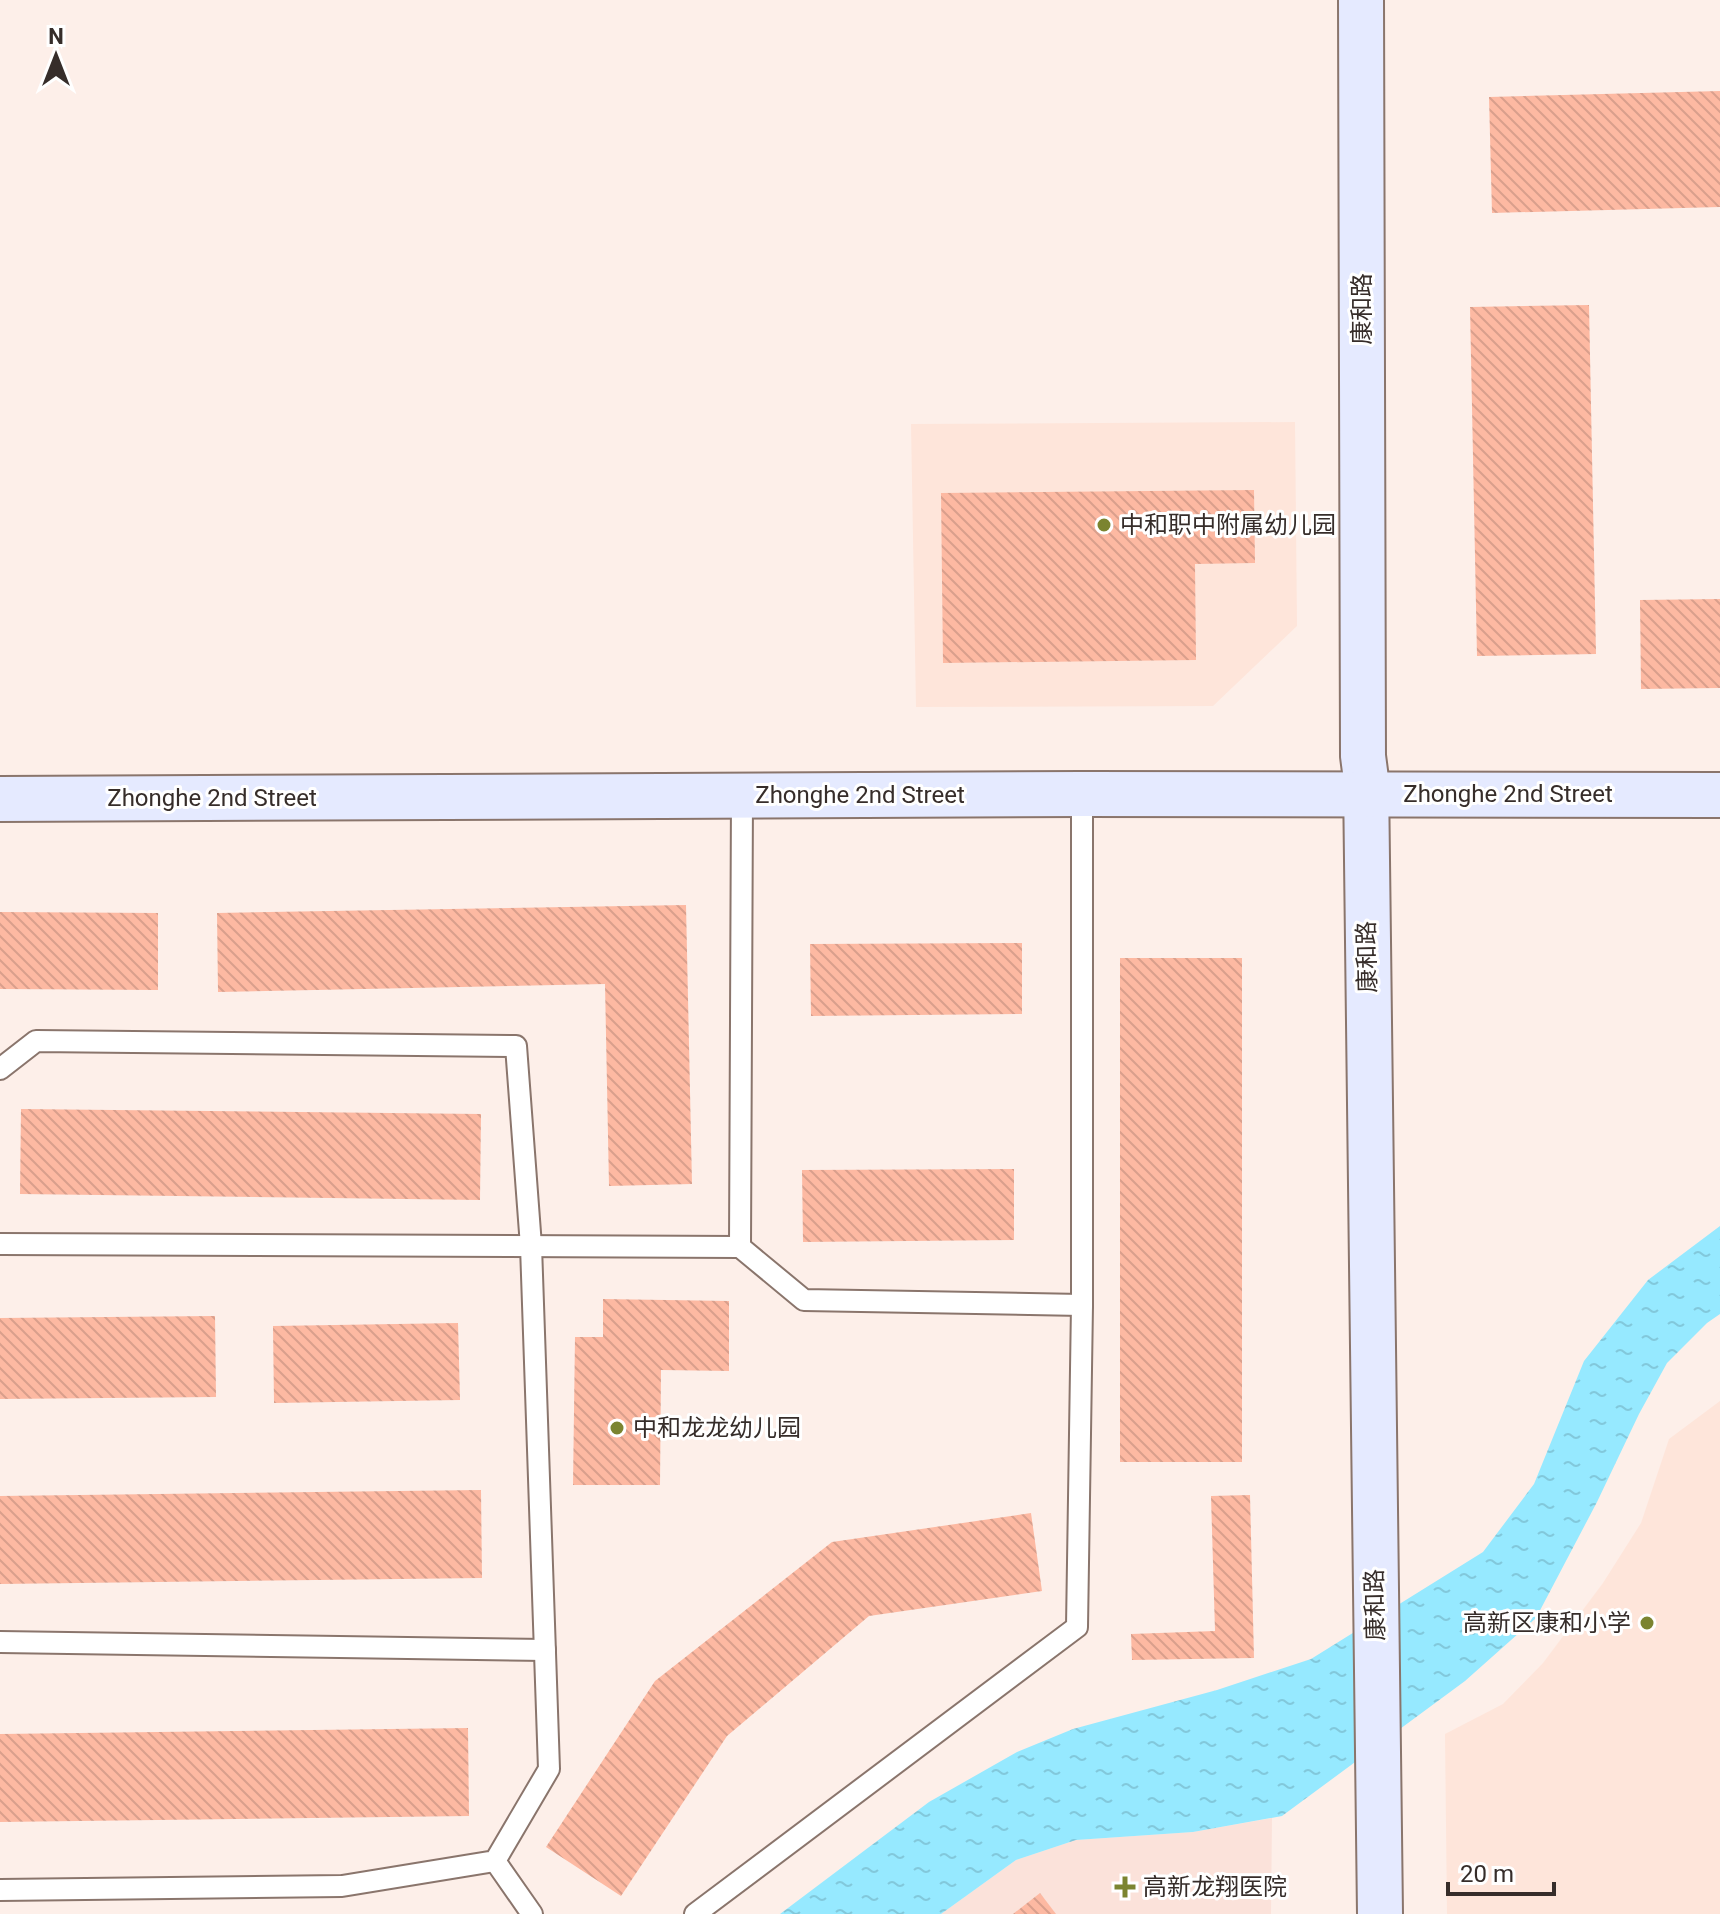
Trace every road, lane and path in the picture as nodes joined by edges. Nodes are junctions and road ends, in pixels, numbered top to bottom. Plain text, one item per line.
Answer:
1 (1361, 0) edge
2 (0, 769) edge
3 (1720, 769) edge
4 (1365, 782) junction
5 (1082, 794) junction
6 (1720, 795) edge
7 (742, 796) junction
8 (0, 799) edge
9 (0, 1069) edge
10 (0, 1244) edge
11 (531, 1246) junction
12 (740, 1247) junction
13 (1082, 1305) junction
14 (0, 1642) edge
15 (545, 1650) junction
16 (495, 1861) junction
17 (0, 1890) edge
18 (532, 1914) edge
19 (695, 1914) edge
20 (1380, 1914) edge

1 - 4 street, 康和路
2 - 4 street, Zhonghe 2nd Street
3 - 4 street, Zhonghe 2nd Street
4 - 5 street, Zhonghe 2nd Street
4 - 6 street, Zhonghe 2nd Street
4 - 20 street, 康和路
5 - 7 street, Zhonghe 2nd Street
5 - 13 lane
7 - 8 street, Zhonghe 2nd Street
7 - 12 lane
9 - 11 lane
10 - 11 lane
11 - 12 lane
11 - 15 lane
12 - 13 lane
13 - 19 lane
14 - 15 lane
15 - 16 lane
16 - 17 lane
16 - 18 lane

